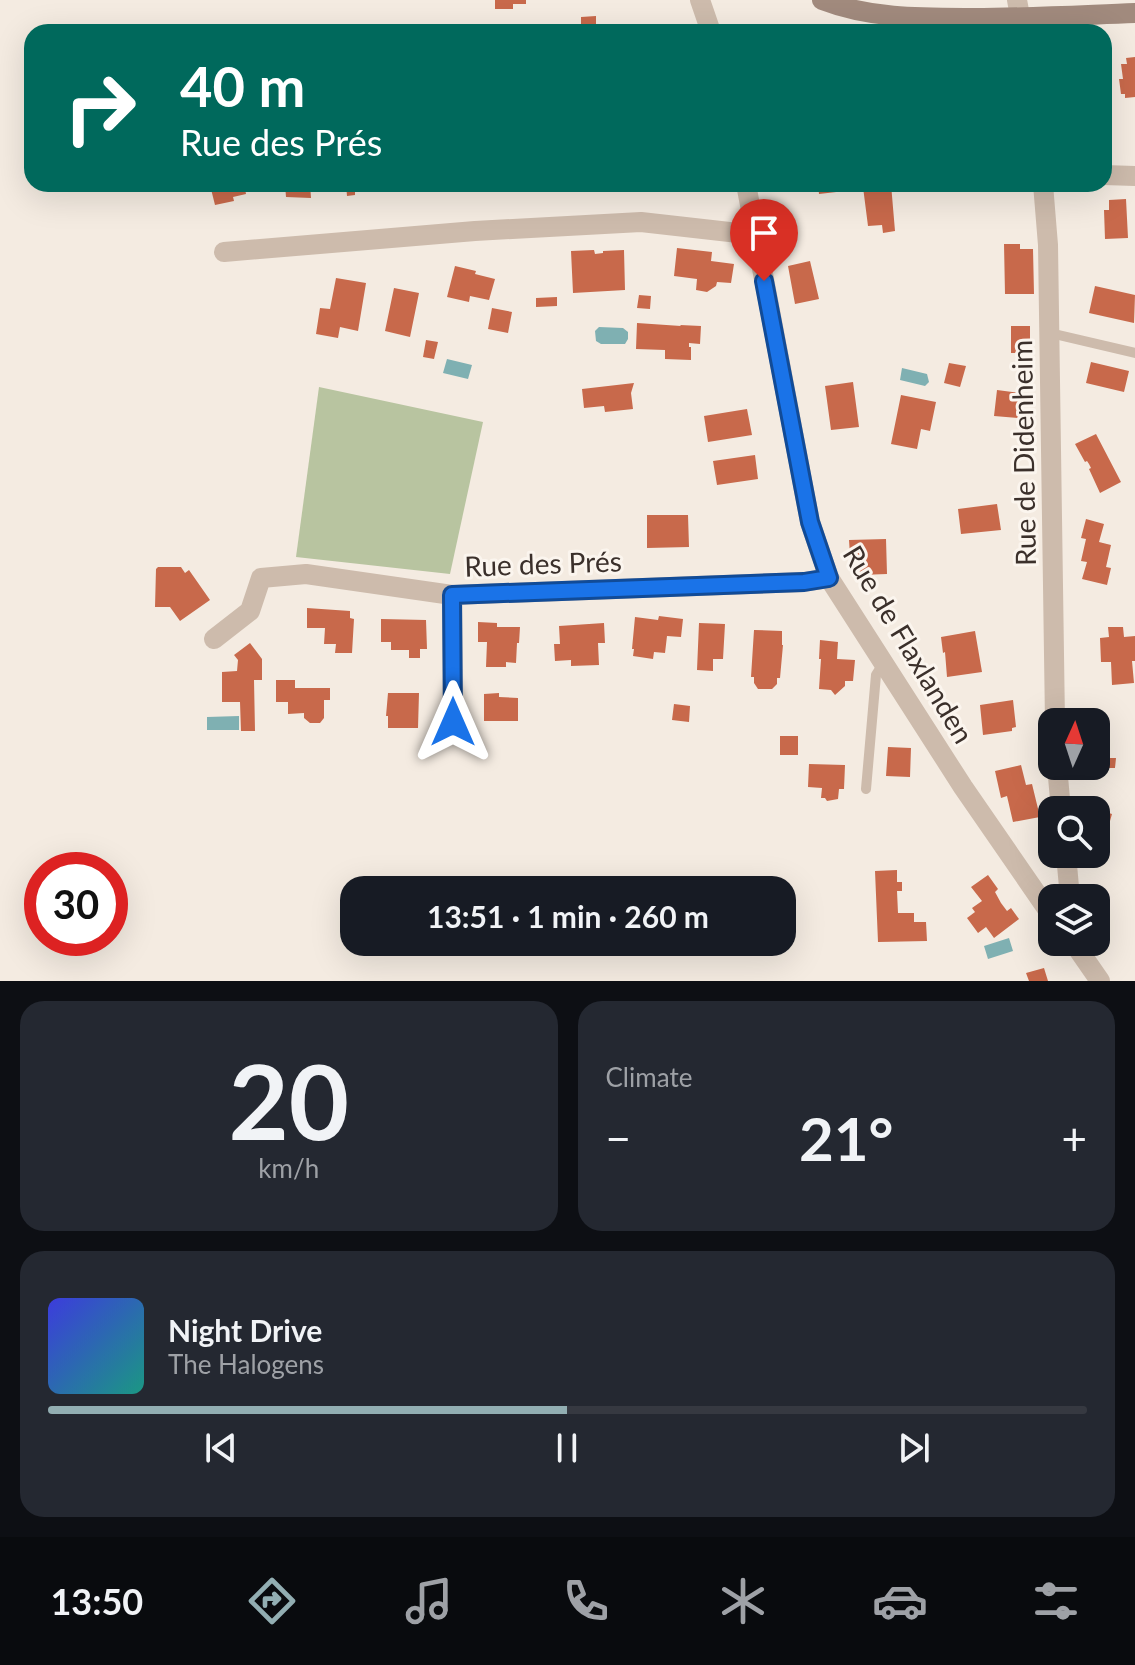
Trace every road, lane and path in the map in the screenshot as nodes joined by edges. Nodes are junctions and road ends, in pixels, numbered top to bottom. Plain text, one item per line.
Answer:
1 (700, 0) edge
2 (822, 0) edge
3 (1135, 13) edge
4 (1020, 16) edge
5 (708, 24) edge
6 (1112, 175) edge
7 (1135, 176) edge
8 (748, 192) edge
9 (1044, 192) edge
10 (756, 235) junction
11 (224, 252) dead end
12 (1050, 333) junction
13 (1135, 353) edge
14 (829, 578) junction
15 (452, 595) junction
16 (214, 639) dead end
17 (884, 662) junction
18 (1055, 708) edge
19 (453, 722) dead end
20 (866, 789) dead end
21 (1038, 896) edge
22 (1083, 956) edge
23 (1100, 981) edge

1 - 5 street
2 - 4 main road
3 - 4 main road
6 - 7 street
8 - 10 street, Rue de Flaxlanden
9 - 12 street, Rue de Didenheim
10 - 11 street
10 - 14 street, Rue de Flaxlanden
12 - 13 lane
12 - 18 street, Rue de Didenheim
14 - 15 street, Rue des Prés
14 - 17 street, Rue de Flaxlanden
15 - 16 street, Rue des Prés
15 - 19 street
17 - 20 lane
17 - 21 street, Rue de Flaxlanden
22 - 23 street

